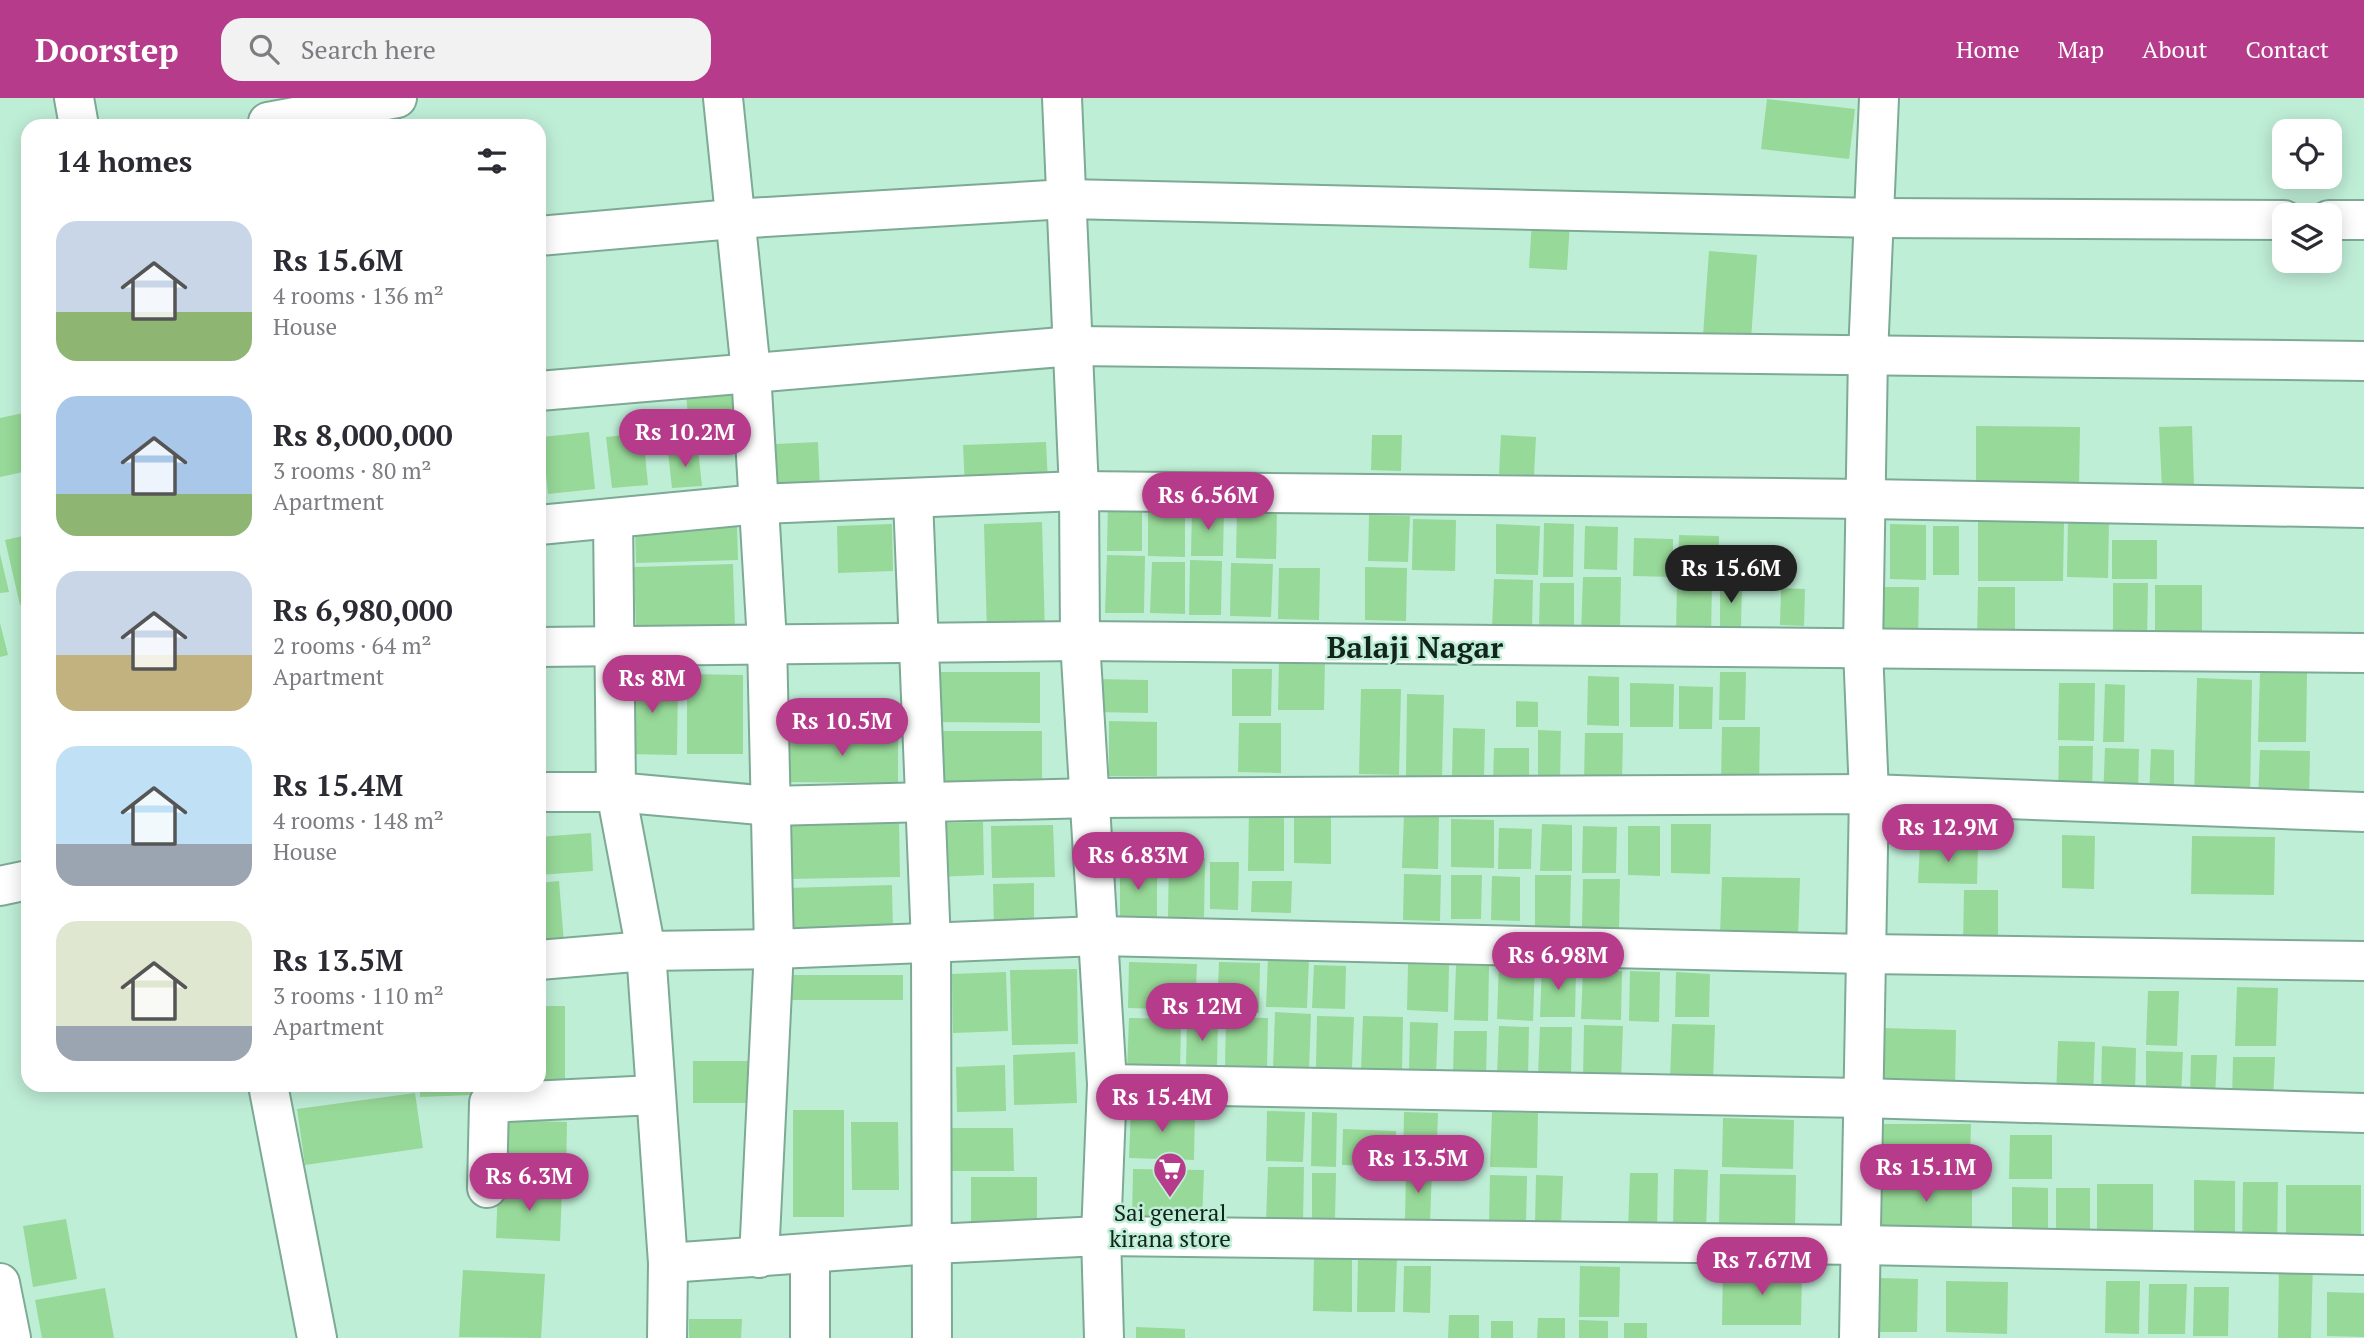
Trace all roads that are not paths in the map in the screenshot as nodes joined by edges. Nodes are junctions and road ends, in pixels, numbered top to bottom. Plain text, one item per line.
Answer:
1 (74, 98) edge
2 (397, 98) edge
3 (723, 98) edge
4 (1062, 98) edge
5 (1879, 98) edge
6 (266, 116) edge
7 (78, 119) edge
8 (1067, 199) junction
9 (1875, 218) junction
10 (733, 219) junction
11 (2272, 220) edge
12 (2342, 220) edge
13 (2364, 220) edge
14 (546, 235) edge
15 (1073, 346) junction
16 (1868, 355) junction
17 (2364, 361) edge
18 (751, 372) junction
19 (546, 390) edge
20 (1079, 491) junction
21 (913, 499) junction
22 (1867, 499) junction
23 (760, 504) junction
24 (2364, 508) edge
25 (613, 518) junction
26 (546, 524) edge
27 (1080, 641) junction
28 (767, 642) junction
29 (919, 644) junction
30 (615, 645) junction
31 (546, 647) edge
32 (1863, 649) junction
33 (2364, 653) edge
34 (546, 792) edge
35 (615, 792) junction
36 (1869, 794) junction
37 (1092, 798) junction
38 (925, 803) junction
39 (770, 806) junction
40 (2364, 812) edge
41 (21, 882) edge
42 (0, 886) edge
43 (1100, 936) junction
44 (931, 944) junction
45 (774, 949) junction
46 (646, 951) junction
47 (1865, 954) junction
48 (546, 959) edge
49 (2364, 961) edge
50 (1107, 1084) junction
51 (269, 1092) edge
52 (655, 1095) junction
53 (1862, 1098) junction
54 (2364, 1112) edge
55 (486, 1188) dead end
56 (1101, 1237) junction
57 (932, 1244) junction
58 (1861, 1245) junction
59 (810, 1254) junction
60 (2364, 1255) edge
61 (759, 1258) junction
62 (668, 1263) junction
63 (0, 1283) edge
64 (11, 1338) edge
65 (317, 1338) edge
66 (667, 1338) edge
67 (810, 1338) edge
68 (932, 1338) edge
69 (1104, 1338) edge
70 (1859, 1338) edge

1 - 7 street
2 - 6 street
3 - 10 street
4 - 8 street
5 - 9 street
8 - 9 street
8 - 10 street
8 - 15 street
9 - 11 street
9 - 16 street
10 - 14 street
10 - 18 street
12 - 13 street
15 - 16 street
15 - 18 street
15 - 20 street
16 - 17 street
16 - 22 street
18 - 19 street
18 - 23 street
20 - 21 street
20 - 22 street
20 - 27 street
21 - 23 street
21 - 29 street
22 - 24 street
22 - 32 street
23 - 25 street
23 - 28 street
25 - 26 street
25 - 30 street
27 - 29 street
27 - 32 street
27 - 37 street
28 - 29 street
28 - 30 street
28 - 39 street
29 - 38 street
30 - 31 street
30 - 35 street
32 - 33 street
32 - 36 street
34 - 35 street
35 - 39 street
35 - 46 street
36 - 37 street
36 - 40 street
36 - 47 street
37 - 38 street
37 - 43 street
38 - 39 street
38 - 44 street
39 - 45 street
41 - 42 street
43 - 44 street
43 - 47 street
43 - 50 street
44 - 45 street
44 - 57 street
45 - 46 street
45 - 61 street
46 - 48 street
46 - 52 street
47 - 49 street
47 - 53 street
50 - 53 street
50 - 56 street
51 - 65 street
52 - 55 street
52 - 62 street
53 - 54 street
53 - 58 street
56 - 57 street
56 - 58 street
56 - 69 street
57 - 59 street
57 - 68 street
58 - 60 street
58 - 70 street
59 - 61 street
59 - 67 street
61 - 62 street
62 - 66 street
63 - 64 street

